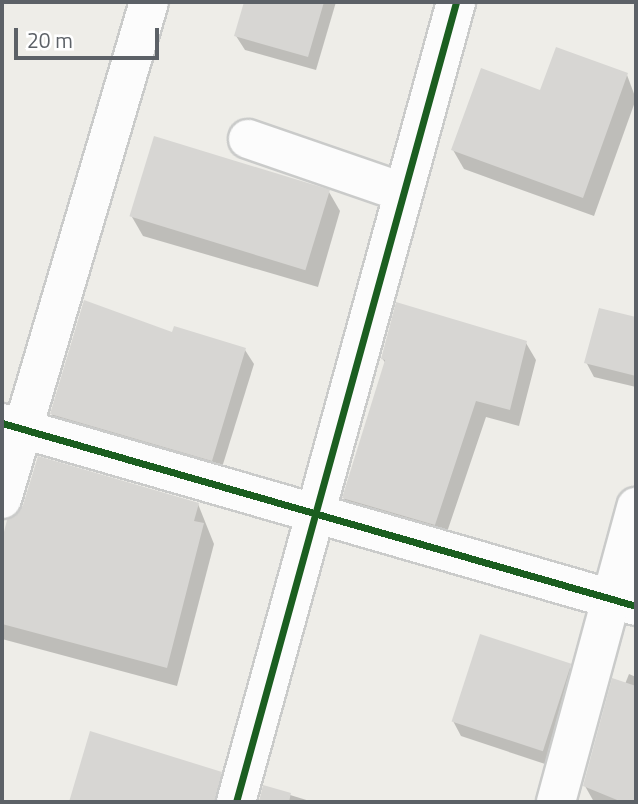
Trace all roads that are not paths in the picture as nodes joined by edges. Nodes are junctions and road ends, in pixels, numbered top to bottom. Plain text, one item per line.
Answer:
1 (149, 2) edge
2 (456, 2) edge
3 (248, 139) dead end
4 (402, 192) junction
5 (13, 426) edge
6 (2, 499) edge
7 (636, 508) edge
8 (313, 513) junction
9 (623, 602) edge
10 (236, 802) edge
11 (556, 802) edge

1 - 5 street
2 - 4 street
3 - 4 street
4 - 8 street
5 - 6 street
5 - 8 street
7 - 9 street
8 - 9 street
8 - 10 street
9 - 11 street

